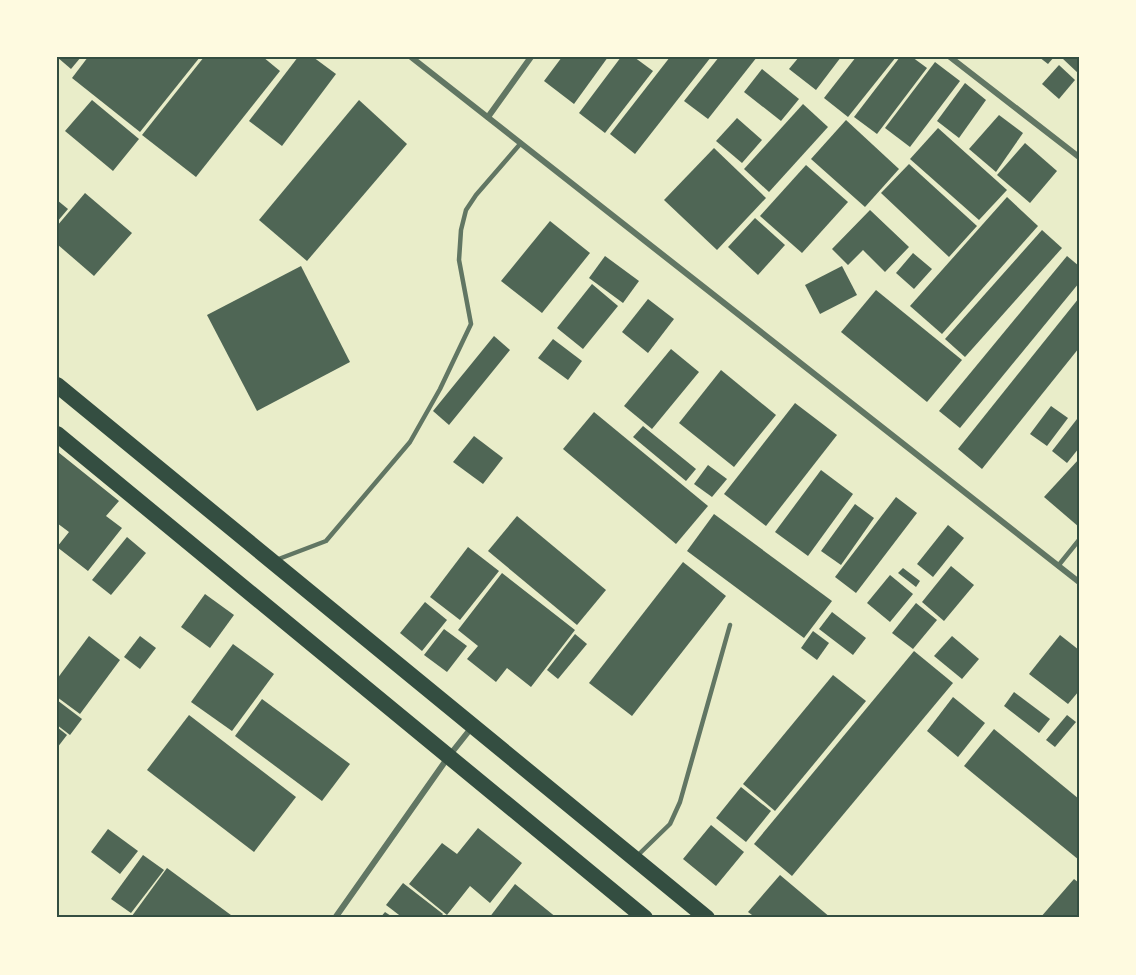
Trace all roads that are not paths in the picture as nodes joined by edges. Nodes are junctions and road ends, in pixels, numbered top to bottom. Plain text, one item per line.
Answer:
1 (411, 57) edge
2 (531, 57) edge
3 (951, 57) edge
4 (488, 117) junction
5 (521, 143) junction
6 (1079, 157) edge
7 (57, 385) edge
8 (57, 434) edge
9 (1079, 540) edge
10 (270, 562) junction
11 (1058, 566) junction
12 (1079, 582) edge
13 (730, 625) dead end
14 (472, 726) junction
15 (449, 756) junction
16 (634, 859) junction
17 (335, 918) edge
18 (645, 918) edge
19 (706, 918) edge

1 - 4 street
2 - 4 street
3 - 6 street
4 - 5 street
5 - 10 lane
5 - 11 street
7 - 10 highway
8 - 15 highway
9 - 11 lane
10 - 14 highway
11 - 12 street
13 - 16 lane
14 - 15 street
14 - 16 highway
15 - 17 street
15 - 18 highway
16 - 19 highway

